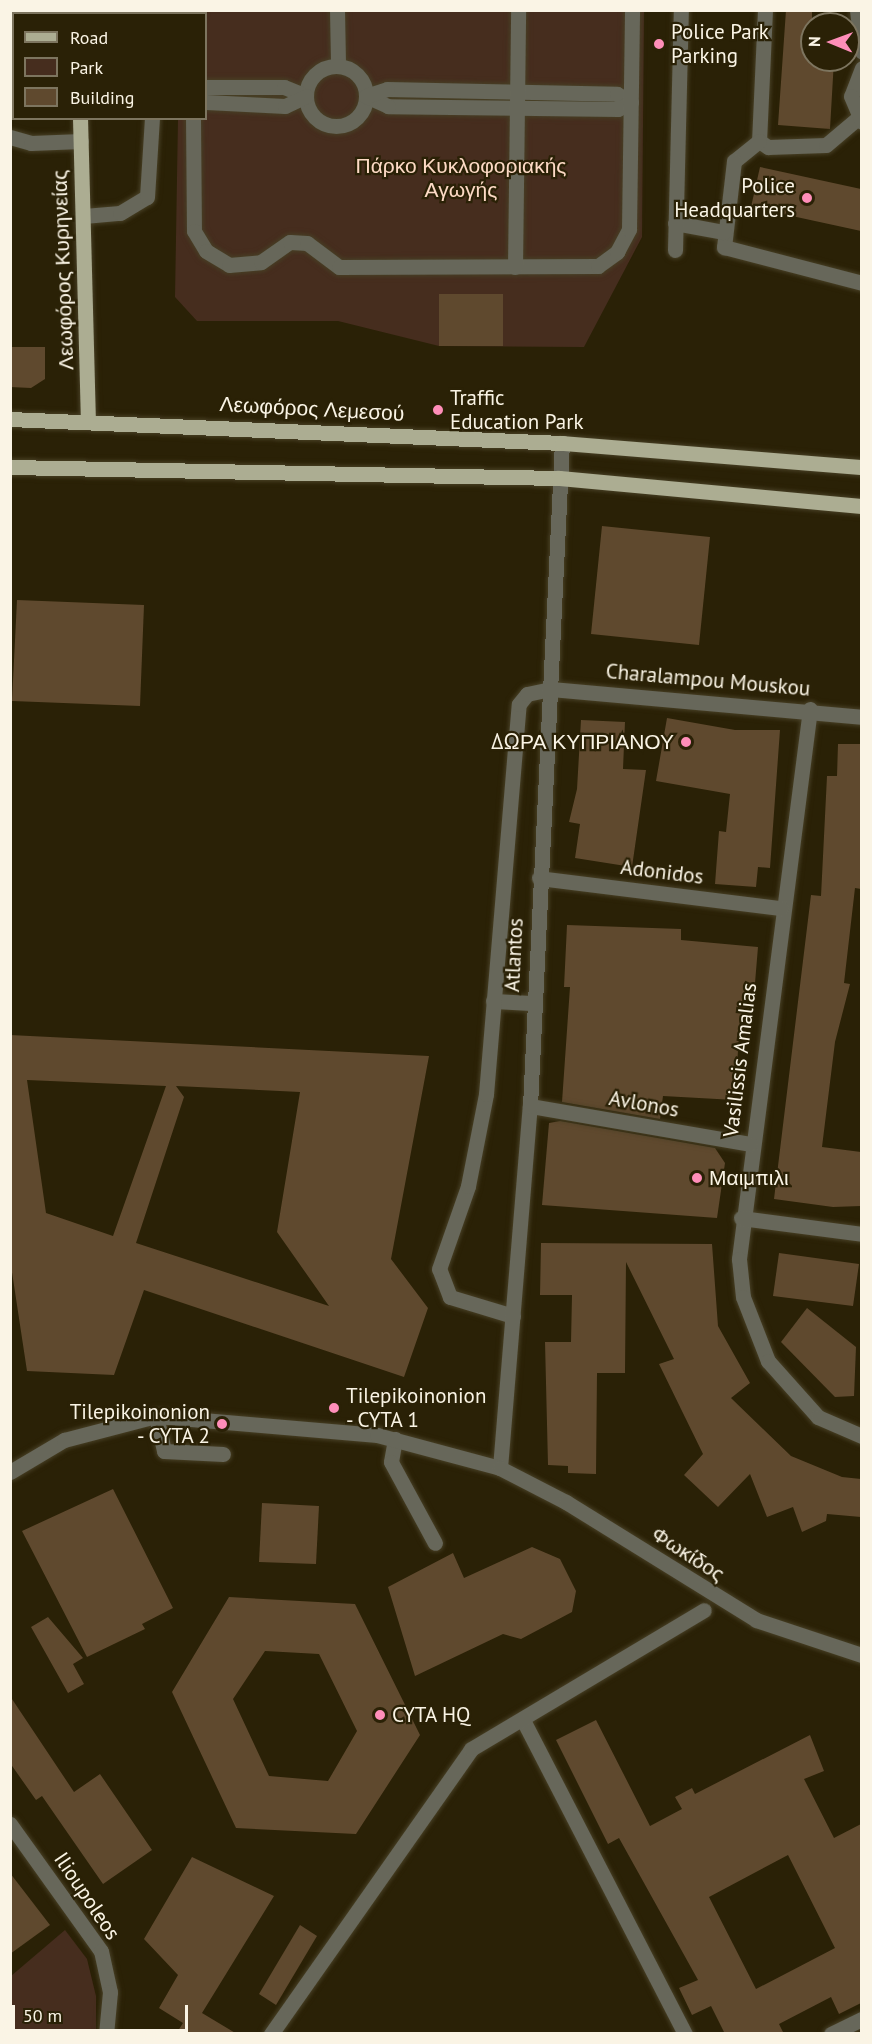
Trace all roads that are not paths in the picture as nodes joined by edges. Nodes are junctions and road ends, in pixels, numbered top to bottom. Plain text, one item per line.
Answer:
1 (337, 10) edge
2 (518, 10) edge
3 (632, 10) edge
4 (681, 10) edge
5 (765, 10) edge
6 (857, 10) edge
7 (861, 52) edge
8 (338, 63) junction
9 (861, 68) edge
10 (207, 87) edge
11 (517, 92) junction
12 (306, 96) junction
13 (366, 96) junction
14 (207, 102) edge
15 (631, 102) junction
16 (517, 108) junction
17 (80, 120) edge
18 (152, 120) edge
19 (193, 120) edge
20 (860, 120) edge
21 (10, 136) edge
22 (81, 141) junction
23 (759, 141) junction
24 (84, 216) junction
25 (675, 224) junction
26 (724, 232) junction
27 (675, 250) dead end
28 (515, 267) junction
29 (861, 283) edge
30 (10, 419) edge
31 (88, 420) junction
32 (562, 443) junction
33 (10, 467) edge
34 (861, 467) edge
35 (559, 478) junction
36 (861, 506) edge
37 (550, 689) junction
38 (810, 709) junction
39 (861, 717) edge
40 (539, 878) junction
41 (781, 908) junction
42 (493, 1001) junction
43 (532, 1003) junction
44 (530, 1106) junction
45 (750, 1144) junction
46 (741, 1218) junction
47 (861, 1234) edge
48 (513, 1316) junction
49 (156, 1416) junction
50 (861, 1436) edge
51 (395, 1440) junction
52 (223, 1454) dead end
53 (500, 1468) junction
54 (10, 1472) edge
55 (435, 1543) dead end
56 (704, 1610) dead end
57 (861, 1654) edge
58 (523, 1720) junction
59 (10, 1824) edge
60 (861, 2019) edge
61 (106, 2034) edge
62 (271, 2034) edge
63 (685, 2034) edge
64 (831, 2034) edge

1 - 8 street
2 - 11 street
3 - 15 street
4 - 25 street
5 - 23 street
6 - 7 street
8 - 12 street
8 - 13 street
9 - 20 street
10 - 12 street
11 - 13 street
11 - 15 street
11 - 16 street
12 - 13 street
12 - 14 street
13 - 16 street
15 - 16 street
15 - 28 street
16 - 28 street
17 - 22 main road, Λεωφόρος Κυρηνείας
18 - 24 street
19 - 28 street
20 - 23 street
21 - 22 street
22 - 24 main road, Λεωφόρος Κυρηνείας
23 - 26 street
24 - 31 main road, Λεωφόρος Κυρηνείας
25 - 26 street
25 - 27 street
26 - 29 street
30 - 31 main road, Λεωφόρος Λεμεσού
31 - 32 main road, Λεωφόρος Λεμεσού
32 - 34 main road, Λεωφόρος Λεμεσού
32 - 35 street, Atlantos
33 - 35 main road
35 - 36 main road
35 - 37 street, Atlantos
37 - 38 street, Charalampou Mouskou
37 - 40 street, Atlantos
37 - 42 street
38 - 39 street, Charalampou Mouskou
38 - 41 street, Vasilissis Amalias
40 - 41 street, Adonidos
40 - 43 street, Atlantos
41 - 45 street, Vasilissis Amalias
42 - 43 street
42 - 48 street
43 - 44 street, Atlantos
44 - 45 street, Avlonos
44 - 48 street, Atlantos
45 - 46 street, Vasilissis Amalias
46 - 47 street
46 - 50 street, Vasilissis Amalias
48 - 53 street, Atlantos
49 - 51 street, Φωκίδος
49 - 52 street
49 - 54 street, Φωκίδος
51 - 53 street, Φωκίδος
51 - 55 street
53 - 57 street, Φωκίδος
56 - 58 street
58 - 62 street
58 - 63 street
59 - 61 street, Ilioupoleos
60 - 64 street

